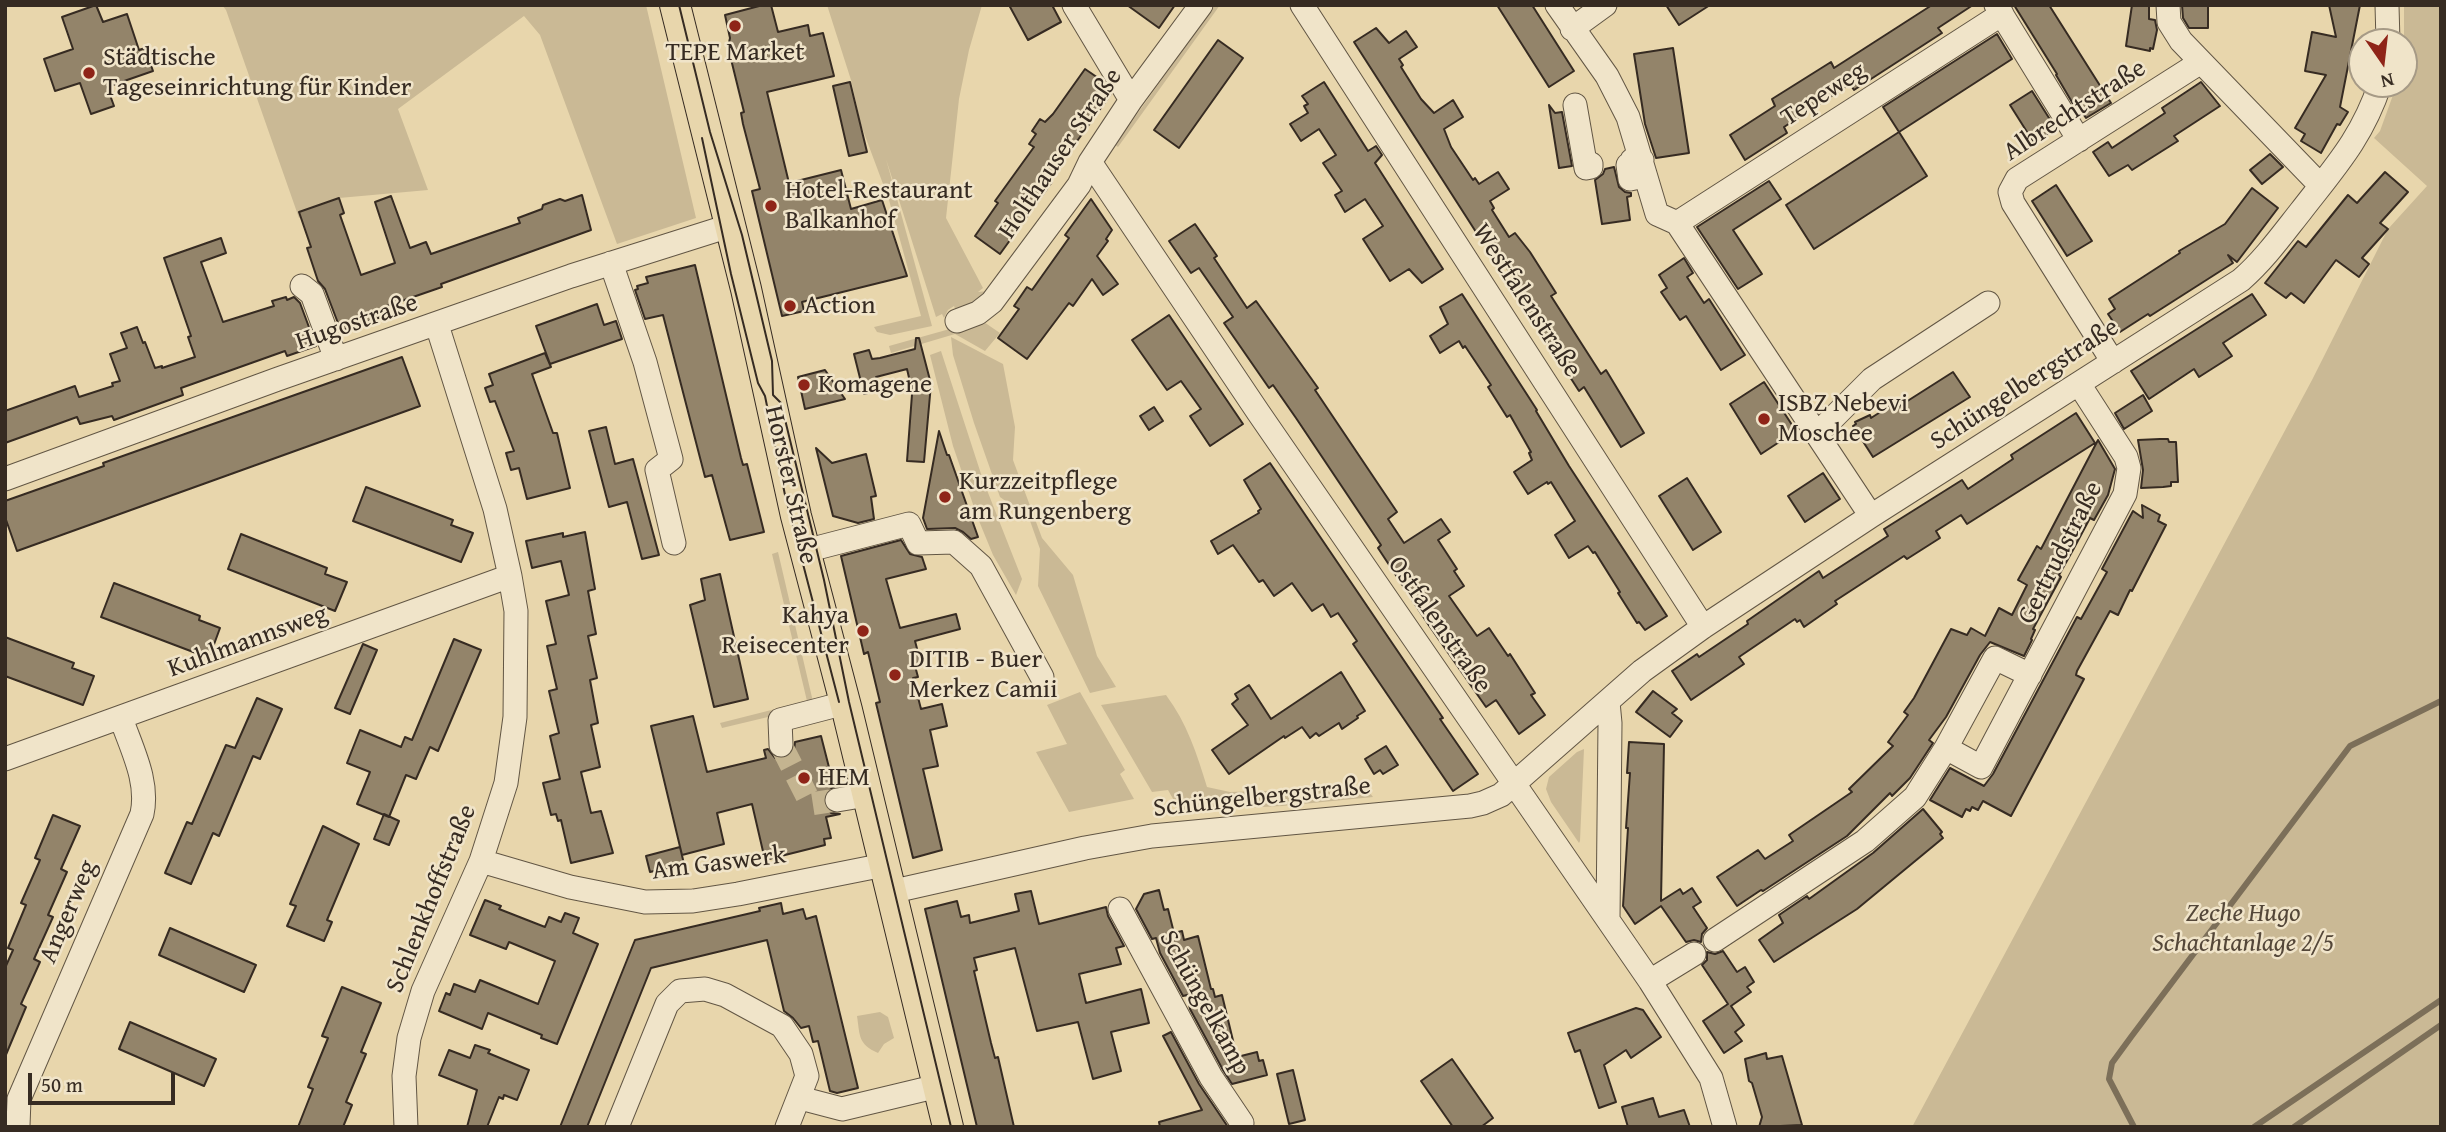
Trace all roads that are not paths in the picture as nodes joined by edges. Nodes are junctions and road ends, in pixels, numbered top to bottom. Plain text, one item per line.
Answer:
1 (675, 5) edge
2 (1074, 5) edge
3 (1201, 5) edge
4 (1302, 5) edge
5 (1557, 5) edge
6 (1605, 5) edge
7 (2168, 5) edge
8 (2387, 5) edge
9 (1999, 10) edge
10 (2388, 28) edge
11 (1577, 34) junction
12 (2201, 62) junction
13 (2375, 98) edge
14 (1131, 100) junction
15 (1575, 105) dead end
16 (2079, 140) junction
17 (1090, 162) junction
18 (1591, 164) dead end
19 (2320, 186) junction
20 (1677, 223) junction
21 (729, 226) junction
22 (611, 263) junction
23 (302, 286) dead end
24 (1988, 303) dead end
25 (957, 321) dead end
26 (437, 325) junction
27 (336, 359) junction
28 (2113, 362) junction
29 (2079, 384) junction
30 (1817, 434) junction
31 (5, 479) edge
32 (1871, 516) junction
33 (674, 543) dead end
34 (805, 551) junction
35 (510, 576) junction
36 (1703, 627) junction
37 (2030, 675) junction
38 (1042, 677) dead end
39 (1608, 702) junction
40 (845, 703) junction
41 (121, 718) junction
42 (781, 745) tunnel mouth
43 (1946, 748) junction
44 (5, 759) edge
45 (1515, 784) junction
46 (867, 795) junction
47 (837, 800) tunnel mouth
48 (481, 862) junction
49 (887, 878) junction
50 (1120, 909) dead end
51 (1608, 919) junction
52 (1715, 940) dead end
53 (1694, 954) dead end
54 (1650, 981) junction
55 (938, 1086) junction
56 (800, 1098) junction
57 (844, 1118) edge
58 (1239, 1125) edge
59 (18, 1126) edge
60 (406, 1127) edge
61 (617, 1127) edge
62 (788, 1127) edge
63 (948, 1127) edge
64 (1725, 1127) edge

1 - 21 main road, Horster Straße
2 - 14 street
3 - 14 street, Holthauser Straße
4 - 36 street, Westfalenstraße
5 - 11 street
6 - 11 street
7 - 12 street
8 - 10 street
9 - 16 street
9 - 20 street, Tepeweg
11 - 20 street
12 - 16 street, Albrechtstraße
12 - 19 street
13 - 19 street, Schüngelbergstraße
14 - 17 street, Holthauser Straße
15 - 18 street
16 - 28 street, Albrechtstraße
17 - 25 street, Holthauser Straße
17 - 45 street, Ostfalenstraße
19 - 28 street, Schüngelbergstraße
20 - 30 street
21 - 22 street, Hugostraße
21 - 34 main road, Horster Straße
22 - 26 street, Hugostraße
22 - 33 street
23 - 27 street
24 - 30 street
26 - 27 street, Hugostraße
26 - 35 street, Schlenkhoffstraße
27 - 31 street, Hugostraße
28 - 29 street, Schüngelbergstraße
29 - 32 street, Schüngelbergstraße
29 - 37 street, Gertrudstraße
30 - 32 street
32 - 36 street, Schüngelbergstraße
34 - 38 street
34 - 40 main road, Horster Straße
35 - 41 street, Kuhlmannsweg
35 - 48 street, Schlenkhoffstraße
36 - 39 street, Schüngelbergstraße
37 - 43 street
37 - 43 street, Gertrudstraße
39 - 45 street, Schüngelbergstraße
39 - 51 street
40 - 42 street
40 - 46 main road, Horster Straße
41 - 44 street, Kuhlmannsweg
41 - 59 street, Angerweg
43 - 52 street
45 - 49 street, Schüngelbergstraße
45 - 51 street, Ostfalenstraße
46 - 47 street
46 - 49 main road, Horster Straße
48 - 49 street, Am Gaswerk
48 - 60 street, Schlenkhoffstraße
49 - 55 main road, Horster Straße
50 - 58 street, Schüngelkamp
51 - 54 street, Ostfalenstraße
53 - 54 street
54 - 64 street, Ostfalenstraße
55 - 57 street
55 - 63 main road, Horster Straße
56 - 57 street
56 - 61 street
56 - 62 street

